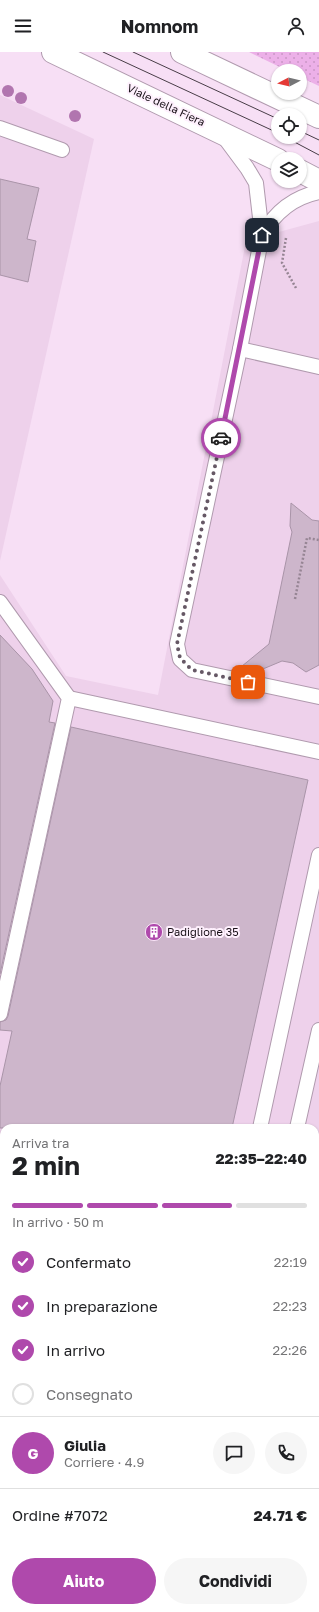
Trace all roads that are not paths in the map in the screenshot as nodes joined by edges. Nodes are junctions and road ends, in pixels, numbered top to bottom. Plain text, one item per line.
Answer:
1 (53, 52) edge
2 (182, 52) edge
3 (319, 118) edge
4 (0, 128) edge
5 (219, 130) junction
6 (62, 150) dead end
7 (271, 156) edge
8 (307, 175) edge
9 (319, 181) edge
10 (319, 192) edge
11 (262, 235) junction
12 (240, 349) junction
13 (319, 367) edge
14 (0, 602) edge
15 (319, 697) edge
16 (69, 698) junction
17 (319, 752) edge
18 (319, 855) edge
19 (0, 1014) edge
20 (319, 1030) edge
21 (261, 1124) edge
22 (298, 1124) edge

1 - 5 main road, Viale della Fiera
2 - 3 main road
4 - 6 lane
5 - 7 main road, Viale della Fiera
5 - 11 lane
8 - 9 main road
10 - 11 lane
11 - 12 lane
12 - 13 lane
12 - 15 lane
14 - 16 lane
16 - 17 lane
16 - 19 lane
18 - 21 lane
20 - 22 lane

